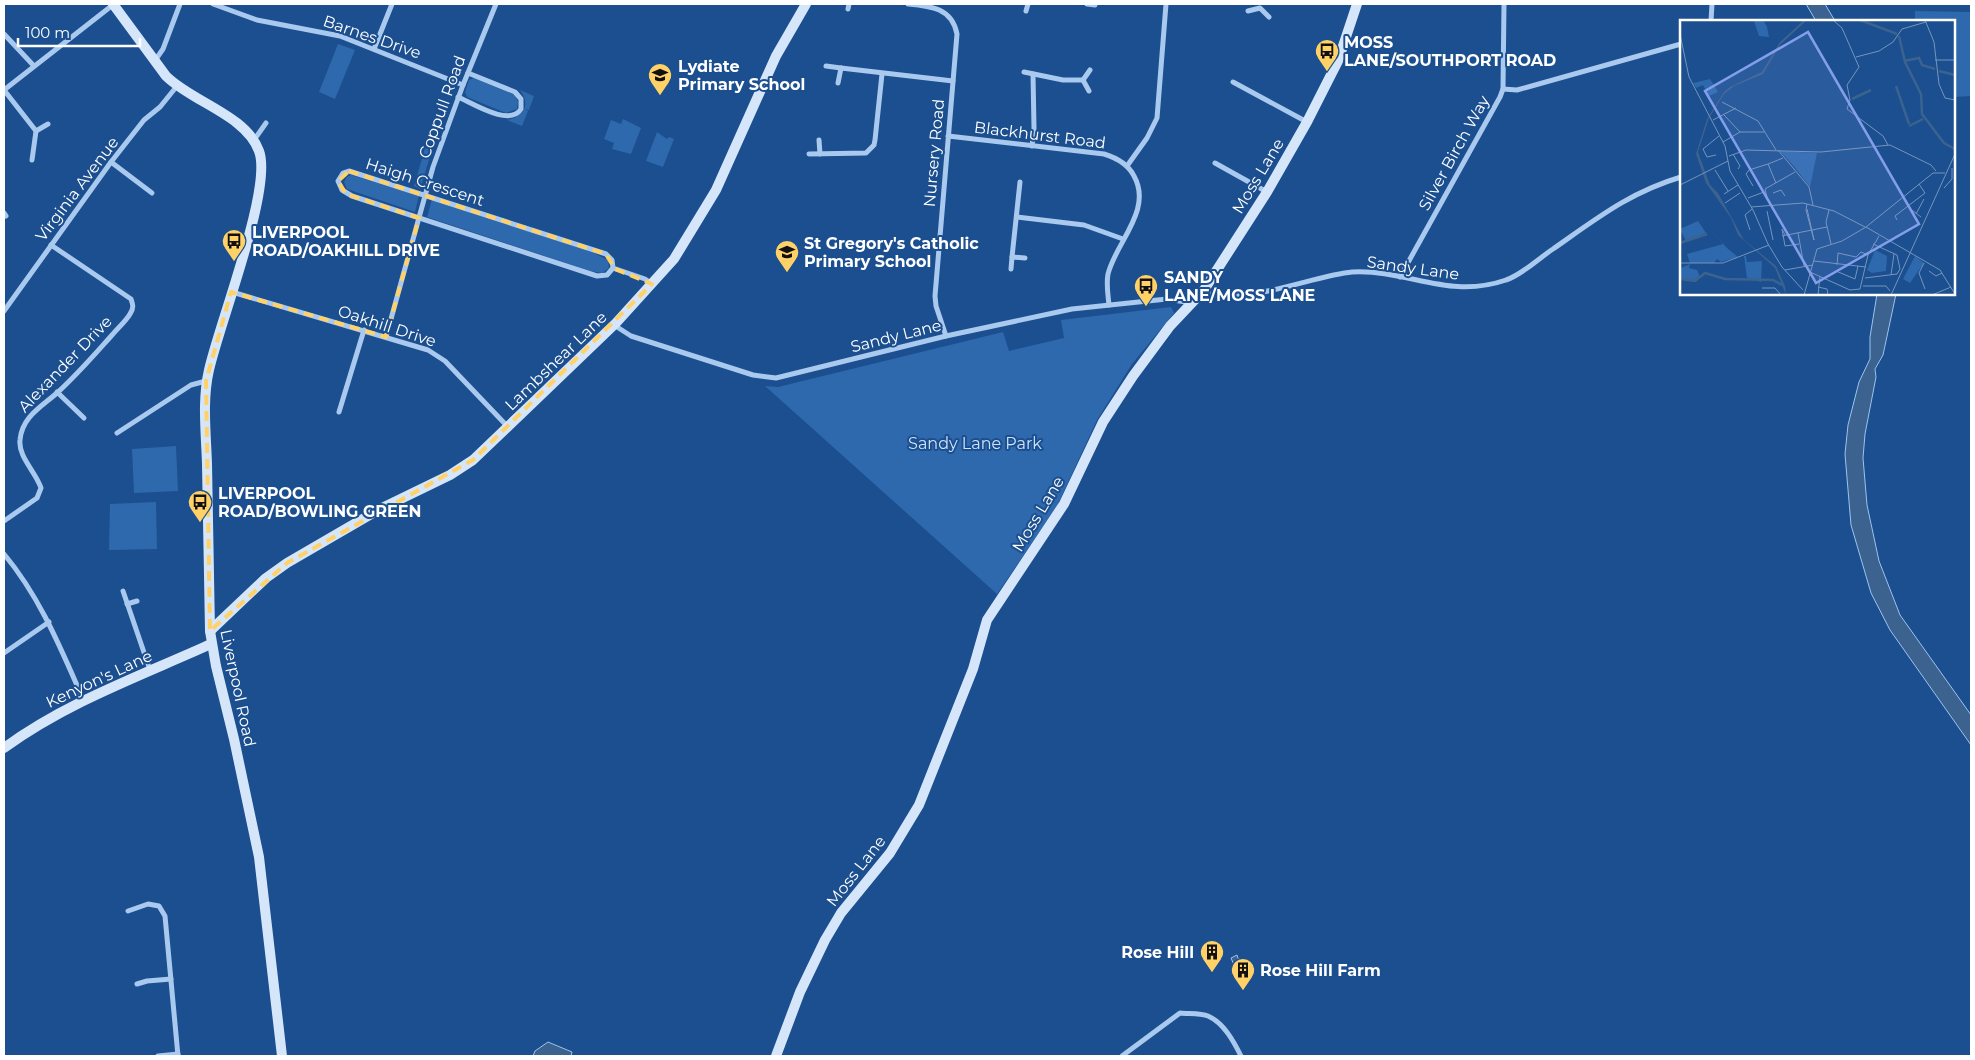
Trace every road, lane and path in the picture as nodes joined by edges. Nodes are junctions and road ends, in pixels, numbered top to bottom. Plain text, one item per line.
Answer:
1 (114, 4) edge
2 (180, 4) edge
3 (213, 4) edge
4 (392, 4) edge
5 (496, 4) edge
6 (806, 4) edge
7 (908, 4) edge
8 (1028, 4) edge
9 (1087, 4) edge
10 (1166, 4) edge
11 (1357, 4) edge
12 (1504, 4) edge
13 (1712, 4) edge
14 (1095, 5) dead end
15 (935, 6) edge
16 (1260, 6) edge
17 (1026, 11) dead end
18 (1248, 11) dead end
19 (1270, 16) dead end
20 (1711, 20) edge
21 (4, 34) edge
22 (1680, 44) edge
23 (374, 49) junction
24 (154, 62) junction
25 (34, 66) junction
26 (826, 66) dead end
27 (841, 68) junction
28 (1090, 70) dead end
29 (468, 72) junction
30 (1024, 72) dead end
31 (882, 74) junction
32 (1033, 74) junction
33 (1083, 80) junction
34 (953, 81) junction
35 (1233, 82) dead end
36 (838, 83) dead end
37 (463, 84) junction
38 (177, 86) junction
39 (1502, 89) junction
40 (4, 90) edge
41 (1089, 91) dead end
42 (458, 98) junction
43 (1307, 122) junction
44 (266, 123) dead end
45 (48, 124) dead end
46 (36, 131) junction
47 (948, 136) junction
48 (254, 140) junction
49 (819, 140) dead end
50 (1032, 146) junction
51 (809, 154) dead end
52 (820, 154) junction
53 (32, 160) dead end
54 (111, 162) junction
55 (1215, 163) dead end
56 (1127, 166) junction
57 (1680, 177) edge
58 (1020, 182) dead end
59 (1266, 192) junction
60 (152, 193) dead end
61 (426, 195) junction
62 (1017, 217) junction
63 (419, 218) junction
64 (1123, 239) junction
65 (51, 245) junction
66 (1012, 257) junction
67 (1025, 258) dead end
68 (613, 268) junction
69 (1011, 269) dead end
70 (1400, 277) junction
71 (652, 284) junction
72 (1204, 290) junction
73 (231, 292) junction
74 (1192, 302) junction
75 (1109, 305) junction
76 (4, 312) edge
77 (614, 325) junction
78 (364, 330) junction
79 (946, 336) junction
80 (386, 337) junction
81 (206, 381) junction
82 (57, 392) junction
83 (339, 412) dead end
84 (84, 418) dead end
85 (508, 428) junction
86 (117, 434) dead end
87 (4, 521) edge
88 (4, 554) edge
89 (123, 592) dead end
90 (137, 601) dead end
91 (127, 604) junction
92 (49, 622) junction
93 (210, 630) junction
94 (211, 644) junction
95 (4, 653) edge
96 (150, 671) junction
97 (83, 699) junction
98 (4, 748) edge
99 (128, 911) dead end
100 (171, 979) junction
101 (137, 984) dead end
102 (178, 1055) edge
103 (158, 1056) edge
104 (282, 1056) edge
105 (776, 1056) edge
106 (1122, 1056) edge
107 (1241, 1056) edge

1 - 24 street, Liverpool Road
1 - 25 street
2 - 24 street
3 - 23 street, Barnes Drive
4 - 23 street
5 - 29 street, Coppull Road
6 - 71 street, Lambshear Lane
7 - 15 street, Nursery Road
8 - 17 street
9 - 14 street
10 - 56 street
11 - 43 street, Moss Lane
12 - 39 street, Silver Birch Way
13 - 20 street
15 - 34 street, Nursery Road
16 - 18 street
16 - 19 street
21 - 25 street
22 - 39 street
23 - 37 street, Barnes Drive
24 - 38 street, Liverpool Road
25 - 40 street
26 - 27 street
27 - 31 street
27 - 36 street
28 - 33 street
29 - 37 street, Coppull Road
29 - 42 street
30 - 32 street
31 - 34 street
31 - 52 street
32 - 33 street
32 - 50 street
33 - 41 street
34 - 47 street, Nursery Road
35 - 43 street
37 - 42 street, Coppull Road
38 - 48 street, Liverpool Road
38 - 54 street, Virginia Avenue
39 - 70 street, Silver Birch Way
40 - 46 street
42 - 61 street, Coppull Road
43 - 59 street, Moss Lane
44 - 48 street
45 - 46 street
46 - 53 street
47 - 50 street, Blackhurst Road
47 - 79 street, Nursery Road
48 - 73 street, Liverpool Road
49 - 52 street
50 - 56 street, Blackhurst Road
51 - 52 street
54 - 60 street
54 - 65 street, Virginia Avenue
55 - 59 street
56 - 64 street
57 - 70 street, Sandy Lane
58 - 62 street
59 - 72 street, Moss Lane
61 - 63 street, Coppull Road
61 - 63 street, Haigh Crescent
61 - 68 street, Haigh Crescent
62 - 64 street
62 - 66 street
63 - 68 street, Haigh Crescent
63 - 80 street, Coppull Road
64 - 75 street
65 - 76 street, Virginia Avenue
65 - 82 street, Alexander Drive
66 - 67 street
66 - 69 street
68 - 71 street, Haigh Crescent
70 - 72 street, Sandy Lane
71 - 77 street, Lambshear Lane
72 - 74 street, Moss Lane
73 - 78 street, Oakhill Drive
73 - 81 street, Liverpool Road
74 - 75 street, Sandy Lane
74 - 105 street, Moss Lane
75 - 79 street, Sandy Lane
77 - 79 street, Sandy Lane
77 - 85 street, Lambshear Lane
78 - 80 street, Oakhill Drive
78 - 83 street
80 - 85 street, Oakhill Drive
81 - 86 street
81 - 93 street, Liverpool Road
82 - 84 street
82 - 87 street, Alexander Drive
85 - 93 street, Lambshear Lane
88 - 92 street
89 - 91 street
90 - 91 street
91 - 96 street
92 - 95 street
92 - 97 street
93 - 94 street, Liverpool Road
94 - 96 street, Kenyon's Lane
94 - 104 street, Liverpool Road
96 - 97 street, Kenyon's Lane
97 - 98 street, Kenyon's Lane
99 - 100 street
100 - 101 street
100 - 102 street
102 - 103 street
106 - 107 street

